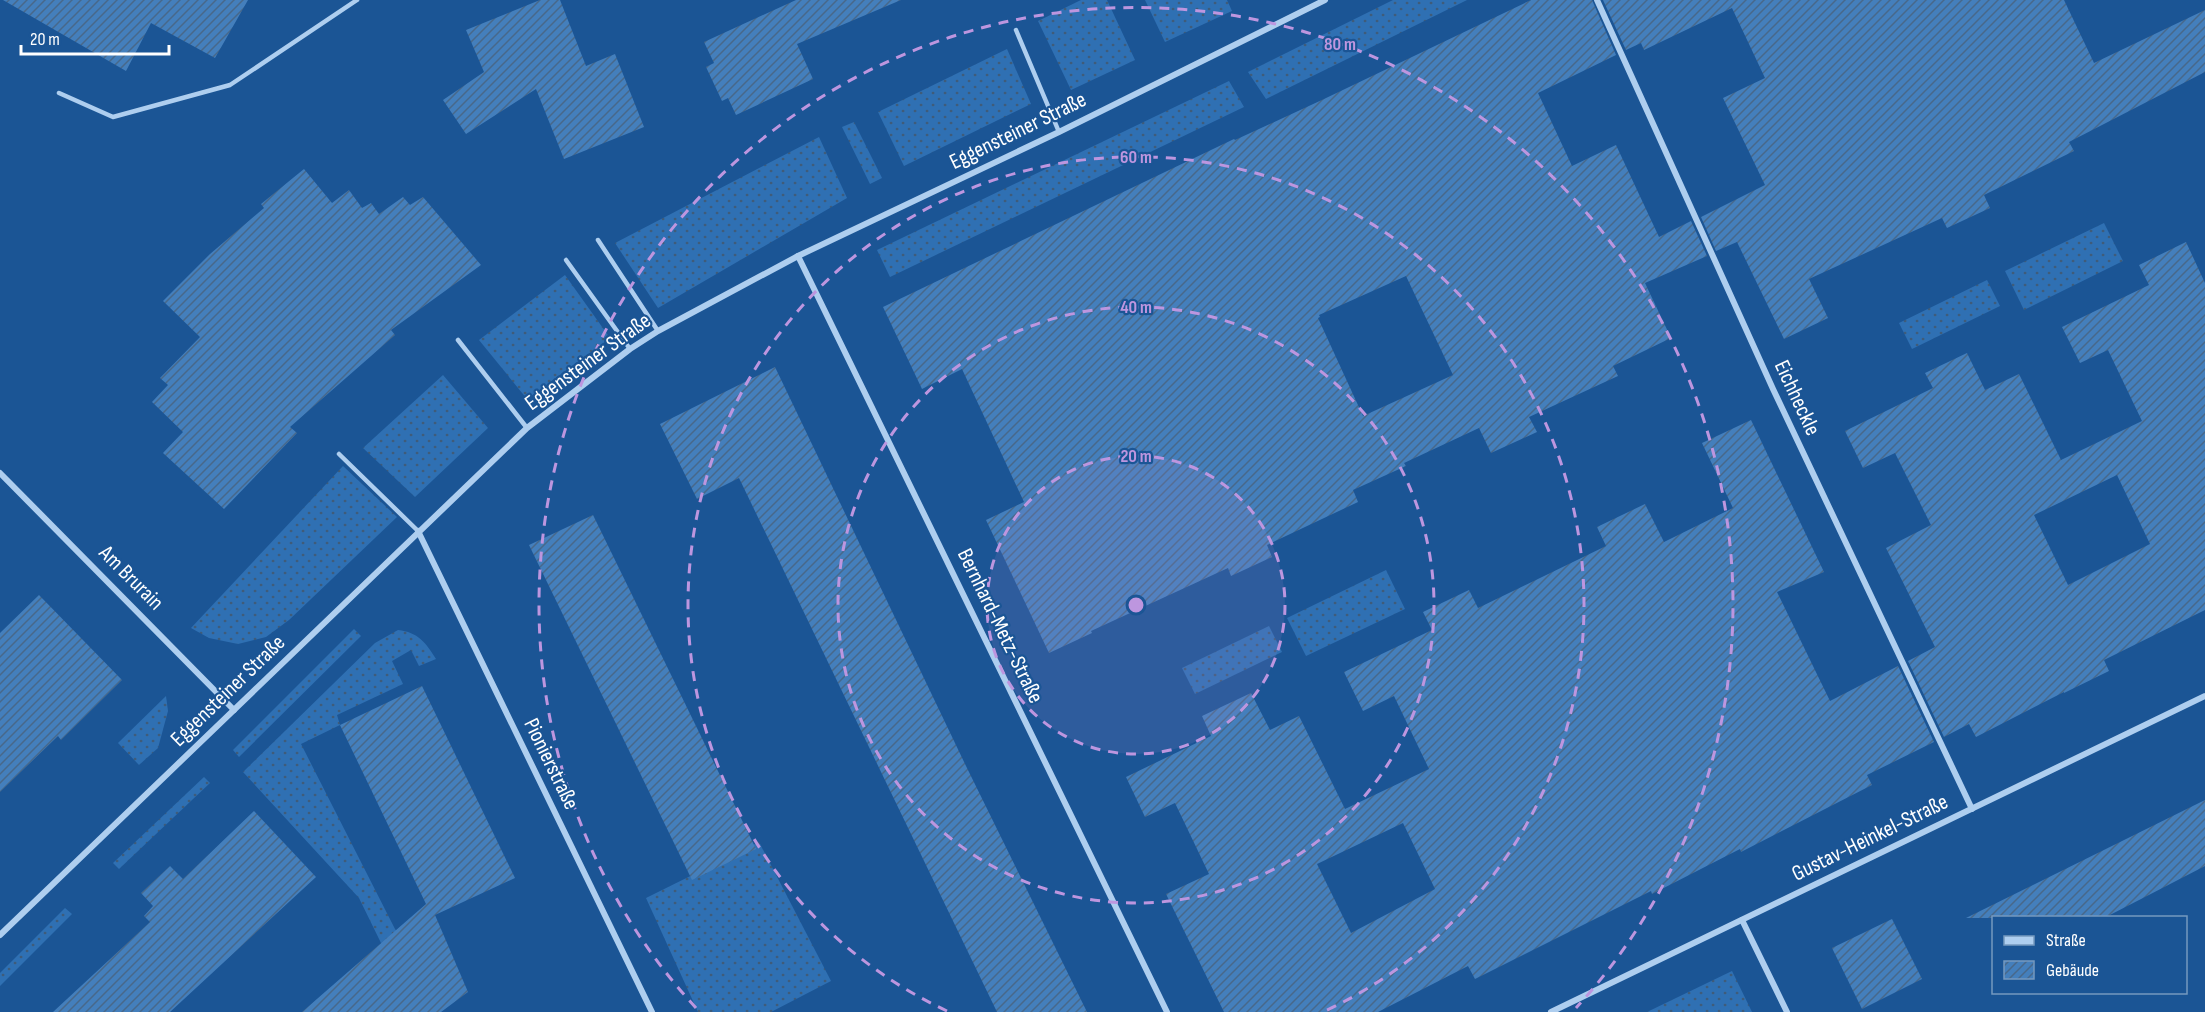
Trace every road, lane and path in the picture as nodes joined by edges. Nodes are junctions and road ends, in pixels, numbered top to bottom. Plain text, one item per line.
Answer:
1 (357, 0) edge
2 (1325, 0) edge
3 (1597, 0) edge
4 (1016, 30) dead end
5 (59, 93) dead end
6 (1059, 132) junction
7 (598, 240) dead end
8 (798, 256) junction
9 (566, 260) dead end
10 (658, 331) junction
11 (458, 340) dead end
12 (630, 350) junction
13 (527, 428) junction
14 (339, 454) dead end
15 (0, 473) edge
16 (418, 531) junction
17 (2205, 696) edge
18 (234, 710) junction
19 (1971, 808) junction
20 (1742, 920) junction
21 (0, 923) edge
22 (7, 929) junction
23 (0, 935) edge
24 (652, 1012) edge
25 (1167, 1012) edge
26 (1551, 1012) edge
27 (1787, 1012) edge

1 - 5 lane
2 - 6 street, Eggensteiner Straße
3 - 19 street, Eichheckle
4 - 6 lane
6 - 8 street, Eggensteiner Straße
7 - 10 lane
8 - 10 street, Eggensteiner Straße
8 - 25 street, Bernhard-Metz-Straße
9 - 12 lane
10 - 12 street, Eggensteiner Straße
11 - 13 lane
12 - 13 street, Eggensteiner Straße
13 - 16 street, Eggensteiner Straße
14 - 16 lane
15 - 18 street, Am Brurain
16 - 18 street, Eggensteiner Straße
16 - 24 street, Pionierstraße
17 - 19 street, Gustav-Heinkel-Straße
18 - 22 street, Eggensteiner Straße
19 - 20 street, Gustav-Heinkel-Straße
20 - 26 street, Gustav-Heinkel-Straße
20 - 27 street
21 - 22 lane
22 - 23 street, Eggensteiner Straße

